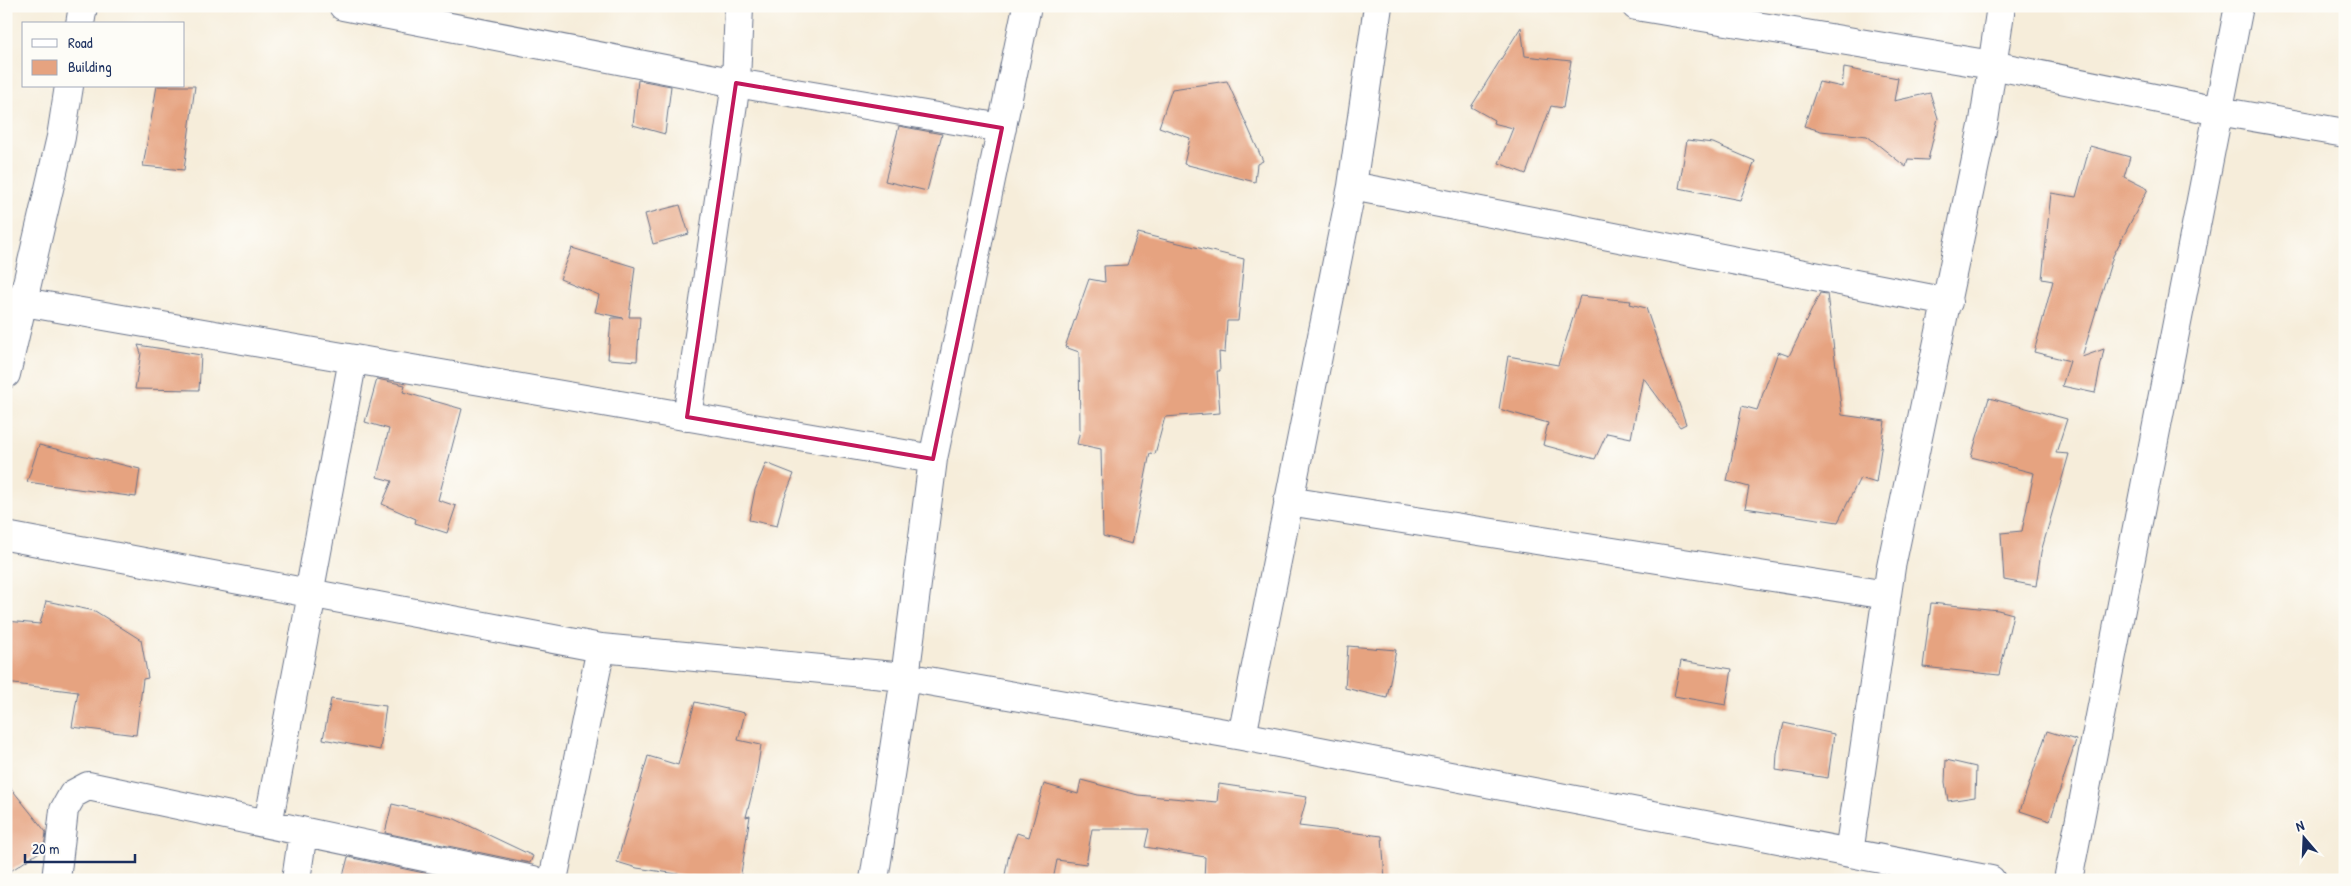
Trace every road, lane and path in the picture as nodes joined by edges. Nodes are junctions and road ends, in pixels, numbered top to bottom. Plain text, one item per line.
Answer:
1 (83, 6) edge
2 (343, 6) edge
3 (738, 6) edge
4 (1027, 6) edge
5 (1378, 6) edge
6 (1636, 6) edge
7 (2001, 6) edge
8 (2239, 6) edge
9 (80, 22) edge
10 (1992, 65) junction
11 (736, 83) junction
12 (69, 88) edge
13 (2218, 111) junction
14 (1002, 128) junction
15 (2345, 132) edge
16 (1352, 186) junction
17 (15, 300) edge
18 (1948, 302) junction
19 (353, 359) junction
20 (6, 374) edge
21 (687, 416) junction
22 (933, 459) junction
23 (330, 478) dead end
24 (1288, 501) junction
25 (6, 536) edge
26 (312, 594) junction
27 (1887, 595) junction
28 (601, 648) junction
29 (905, 677) junction
30 (1242, 736) junction
31 (268, 824) junction
32 (303, 832) junction
33 (1849, 852) junction
34 (56, 880) edge
35 (296, 880) edge
36 (533, 880) edge
37 (553, 880) edge
38 (874, 880) edge
39 (1991, 880) edge
40 (2068, 880) edge

1 - 9 street
2 - 11 street
3 - 11 street
4 - 14 street
5 - 16 street
6 - 10 street
7 - 10 street
8 - 13 street
10 - 13 street
10 - 18 street
11 - 14 street
11 - 21 street
12 - 17 street
13 - 15 street
13 - 40 street
14 - 22 street
16 - 18 street
16 - 24 street
17 - 19 street
17 - 20 street
18 - 27 street
19 - 21 street
19 - 23 street
21 - 22 street
22 - 29 street
24 - 27 street
24 - 30 street
25 - 26 street
26 - 28 street
26 - 31 street
27 - 33 street
28 - 29 street
28 - 37 street
29 - 30 street
29 - 38 street
30 - 33 street
31 - 32 street
31 - 34 street
32 - 35 street
32 - 36 street
33 - 39 street

